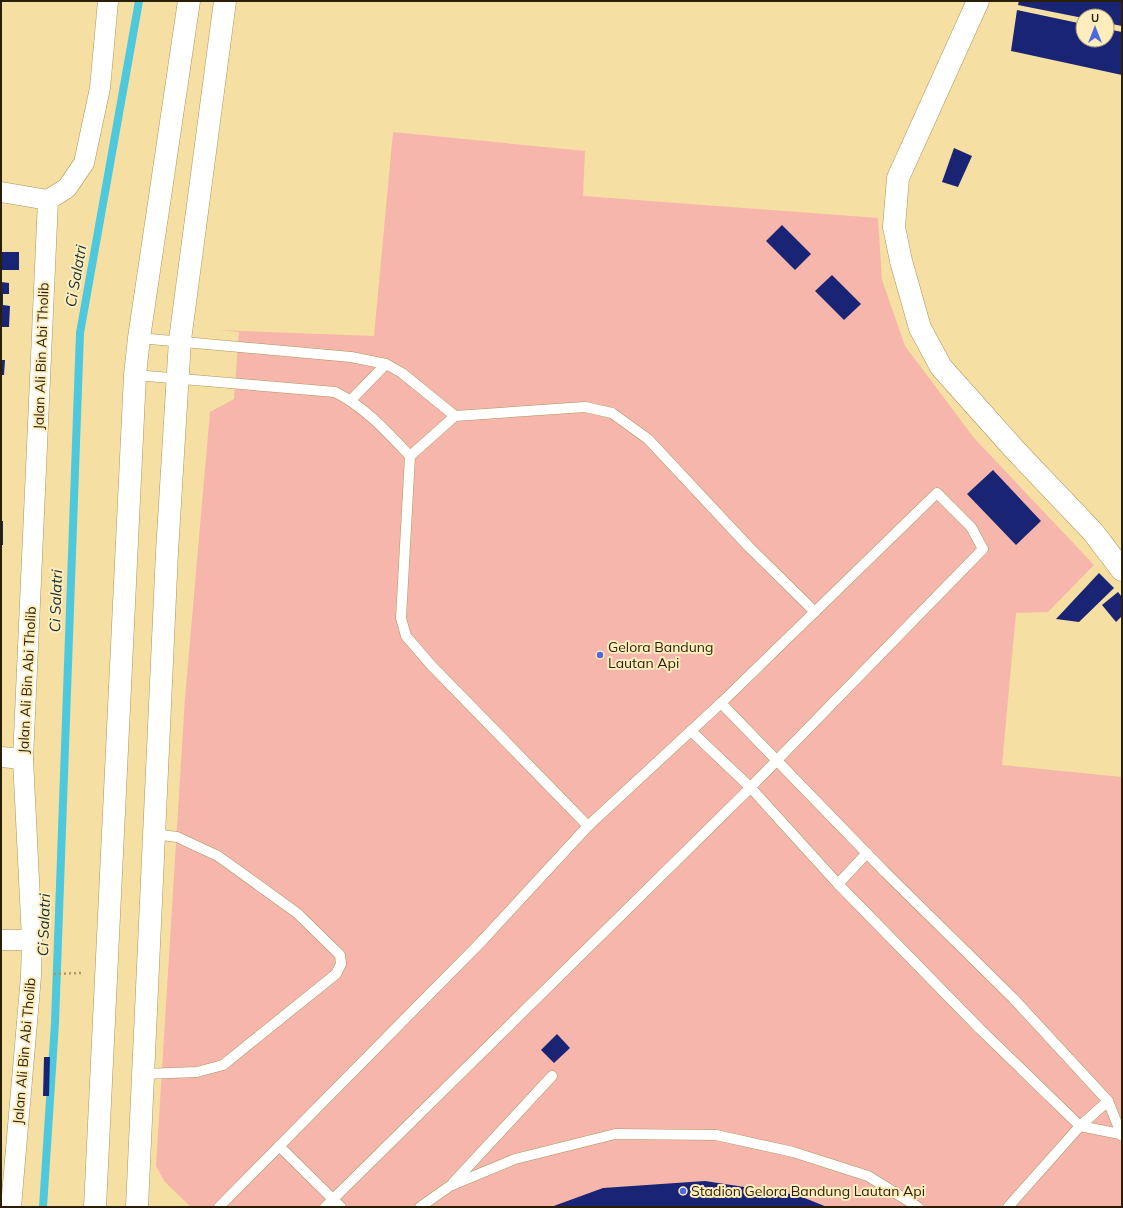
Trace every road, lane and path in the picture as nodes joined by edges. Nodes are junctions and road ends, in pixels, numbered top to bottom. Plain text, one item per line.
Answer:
1 (108, 1) edge
2 (189, 1) edge
3 (225, 1) edge
4 (978, 1) edge
5 (1, 192) edge
6 (48, 200) junction
7 (139, 338) junction
8 (180, 340) junction
9 (386, 364) junction
10 (135, 375) junction
11 (177, 378) junction
12 (351, 400) junction
13 (455, 416) junction
14 (410, 456) junction
15 (1122, 570) edge
16 (815, 612) junction
17 (721, 703) junction
18 (691, 731) junction
19 (1, 757) edge
20 (23, 759) junction
21 (778, 760) junction
22 (750, 788) junction
23 (588, 826) junction
24 (154, 834) junction
25 (867, 853) junction
26 (838, 884) junction
27 (1, 940) edge
28 (32, 940) junction
29 (144, 1074) junction
30 (552, 1076) dead end
31 (1108, 1101) junction
32 (1080, 1126) junction
33 (1121, 1135) edge
34 (279, 1146) junction
35 (450, 1186) junction
36 (333, 1199) junction
37 (11, 1207) edge
38 (96, 1207) edge
39 (137, 1207) edge
40 (219, 1207) edge
41 (325, 1207) edge
42 (341, 1207) edge
43 (420, 1207) edge
44 (918, 1207) edge
45 (1008, 1207) edge

1 - 6 street
2 - 7 street
3 - 8 street
4 - 15 street
5 - 6 street
6 - 20 street, Jalan Ali Bin Abi Tholib
7 - 8 lane
7 - 10 street
8 - 9 lane
8 - 11 street
9 - 12 lane
9 - 13 lane
10 - 11 lane
10 - 38 street
11 - 12 lane
11 - 24 street
12 - 14 lane
13 - 14 lane
13 - 16 lane
14 - 23 lane
16 - 17 lane
16 - 21 lane
17 - 18 lane
17 - 21 lane
18 - 22 lane
18 - 23 lane
19 - 20 street
20 - 28 street, Jalan Ali Bin Abi Tholib
21 - 22 lane
21 - 25 lane
22 - 26 lane
22 - 36 lane
23 - 34 lane
24 - 29 street
24 - 29 lane
25 - 26 lane
25 - 31 lane
26 - 32 lane
27 - 28 street
28 - 37 street, Jalan Ali Bin Abi Tholib
29 - 39 street
30 - 35 lane
31 - 32 lane
31 - 33 lane
32 - 33 lane
32 - 45 lane
34 - 36 lane
34 - 40 lane
35 - 43 lane
35 - 44 lane
36 - 41 lane
36 - 42 lane

